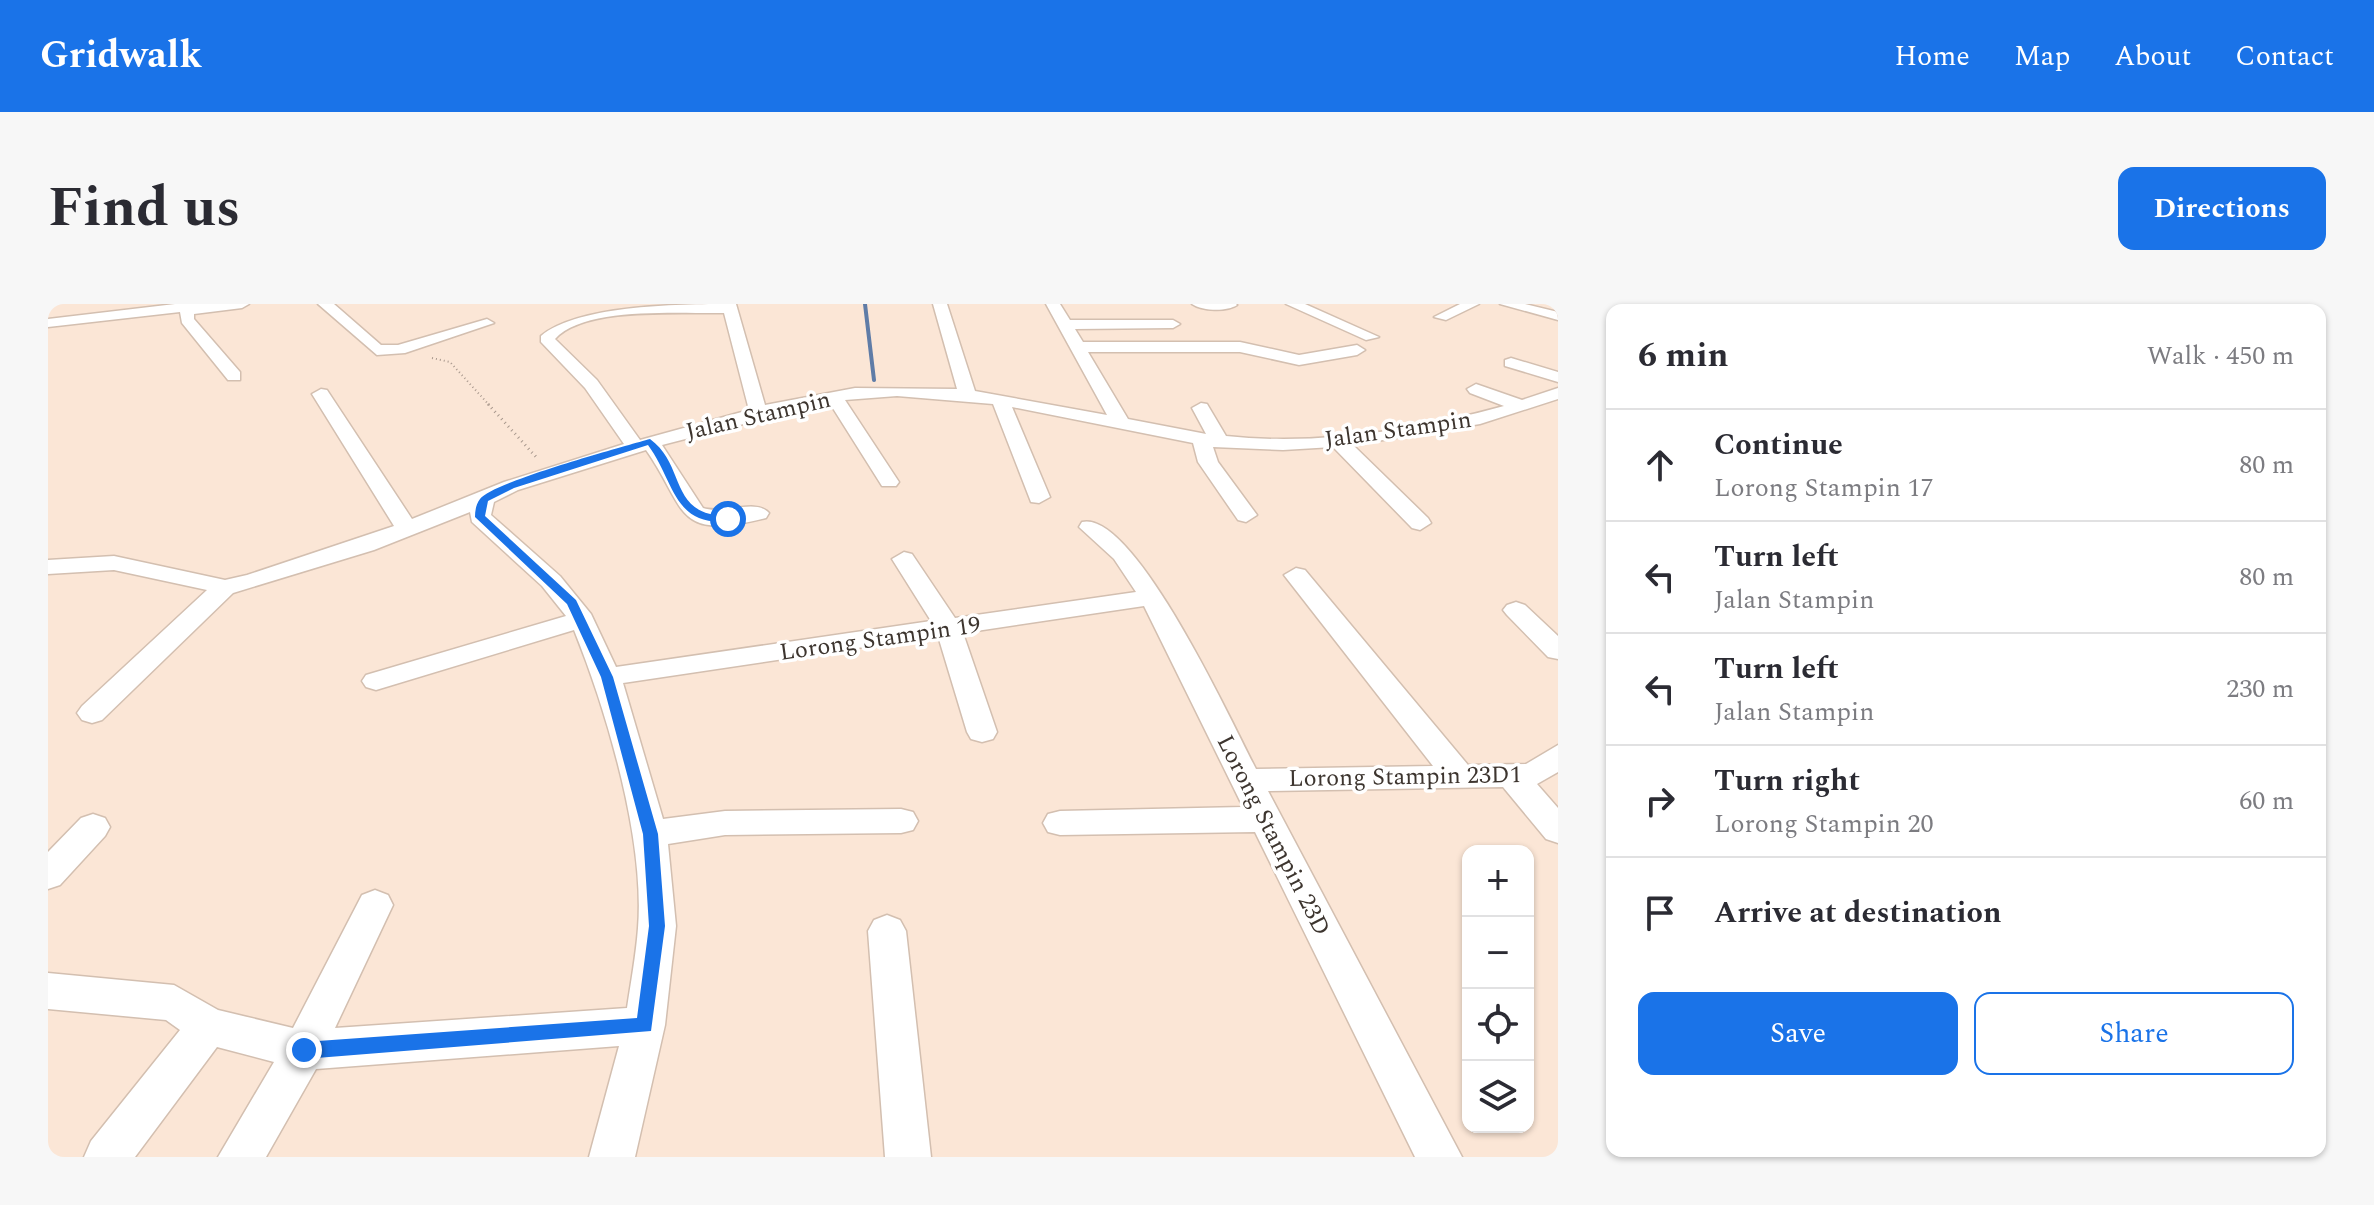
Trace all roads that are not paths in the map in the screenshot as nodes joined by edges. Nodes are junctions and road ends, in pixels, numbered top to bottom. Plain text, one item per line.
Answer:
1 (242, 304) edge
2 (325, 304) edge
3 (940, 304) edge
4 (1053, 304) edge
5 (1199, 304) edge
6 (1293, 304) edge
7 (1472, 304) edge
8 (1507, 304) edge
9 (209, 305) edge
10 (1230, 305) edge
11 (730, 307) edge
12 (1558, 316) edge
13 (1441, 317) dead end
14 (48, 323) edge
15 (487, 323) dead end
16 (1173, 324) dead end
17 (1065, 325) junction
18 (1371, 337) dead end
19 (1079, 347) junction
20 (1357, 350) dead end
21 (1511, 363) dead end
22 (234, 376) dead end
23 (1558, 377) edge
24 (750, 381) junction
25 (1476, 389) dead end
26 (1558, 393) edge
27 (321, 394) dead end
28 (967, 395) junction
29 (822, 398) junction
30 (1000, 399) junction
31 (1521, 406) junction
32 (1201, 408) dead end
33 (758, 411) junction
34 (1121, 423) junction
35 (1209, 440) junction
36 (1337, 440) junction
37 (643, 444) junction
38 (889, 482) dead end
39 (1039, 497) dead end
40 (484, 499) junction
41 (758, 513) dead end
42 (1246, 515) dead end
43 (1420, 523) dead end
44 (488, 526) junction
45 (1090, 527) dead end
46 (407, 529) junction
47 (904, 559) dead end
48 (48, 567) edge
49 (1296, 575) dead end
50 (252, 582) junction
51 (225, 587) junction
52 (1152, 597) junction
53 (1516, 610) dead end
54 (582, 619) junction
55 (948, 628) junction
56 (1558, 651) edge
57 (607, 677) junction
58 (376, 681) dead end
59 (92, 713) dead end
60 (982, 732) dead end
61 (1558, 756) edge
62 (1457, 774) junction
63 (1511, 776) junction
64 (1246, 780) junction
65 (1264, 819) junction
66 (901, 821) dead end
67 (1060, 823) dead end
68 (93, 827) dead end
69 (1558, 830) edge
70 (650, 834) junction
71 (48, 875) edge
72 (375, 905) dead end
73 (887, 931) dead end
74 (48, 991) edge
75 (645, 1025) junction
76 (208, 1026) junction
77 (304, 1050) junction
78 (107, 1157) edge
79 (241, 1157) edge
80 (612, 1157) edge
81 (908, 1157) edge
82 (1439, 1157) edge

1 - 9 street
2 - 15 street
3 - 28 street
4 - 17 street
5 - 10 street
6 - 18 street
7 - 13 street
8 - 12 street
9 - 14 street
9 - 22 street
11 - 24 street
11 - 37 street
16 - 17 street
17 - 19 street
19 - 20 street
19 - 34 street
21 - 23 street
24 - 29 street
24 - 33 street
25 - 31 street
26 - 31 street, Jalan Stampin
27 - 46 street
28 - 29 street, Jalan Stampin
28 - 30 street, Jalan Stampin
29 - 33 street, Jalan Stampin
29 - 38 street
30 - 34 street, Jalan Stampin
30 - 39 street
31 - 36 street, Jalan Stampin
32 - 35 street
33 - 37 street, Jalan Stampin
34 - 35 street, Jalan Stampin
35 - 36 street, Jalan Stampin
35 - 42 street
36 - 43 street
37 - 40 street, Jalan Stampin
37 - 41 street
40 - 44 street
40 - 46 street, Jalan Stampin
44 - 50 street
44 - 54 street
45 - 52 street, Lorong Stampin 23D
46 - 50 street, Jalan Stampin
47 - 55 street
48 - 51 street
49 - 62 street
50 - 51 street
51 - 59 street
52 - 55 street, Lorong Stampin 19
52 - 64 street, Lorong Stampin 23D
53 - 56 street
54 - 57 street
54 - 58 street
55 - 57 street, Lorong Stampin 19
55 - 60 street
57 - 70 street
61 - 63 street, Lorong Stampin 23D1
62 - 63 street, Lorong Stampin 23D1
62 - 64 street, Lorong Stampin 23D1
63 - 69 street
64 - 65 street, Lorong Stampin 23D
65 - 67 street
65 - 82 street, Lorong Stampin 23D
66 - 70 street
68 - 71 street
70 - 75 street
72 - 77 street
73 - 81 street
74 - 76 street
75 - 77 street
75 - 80 street
76 - 77 street
76 - 78 street
77 - 79 street

